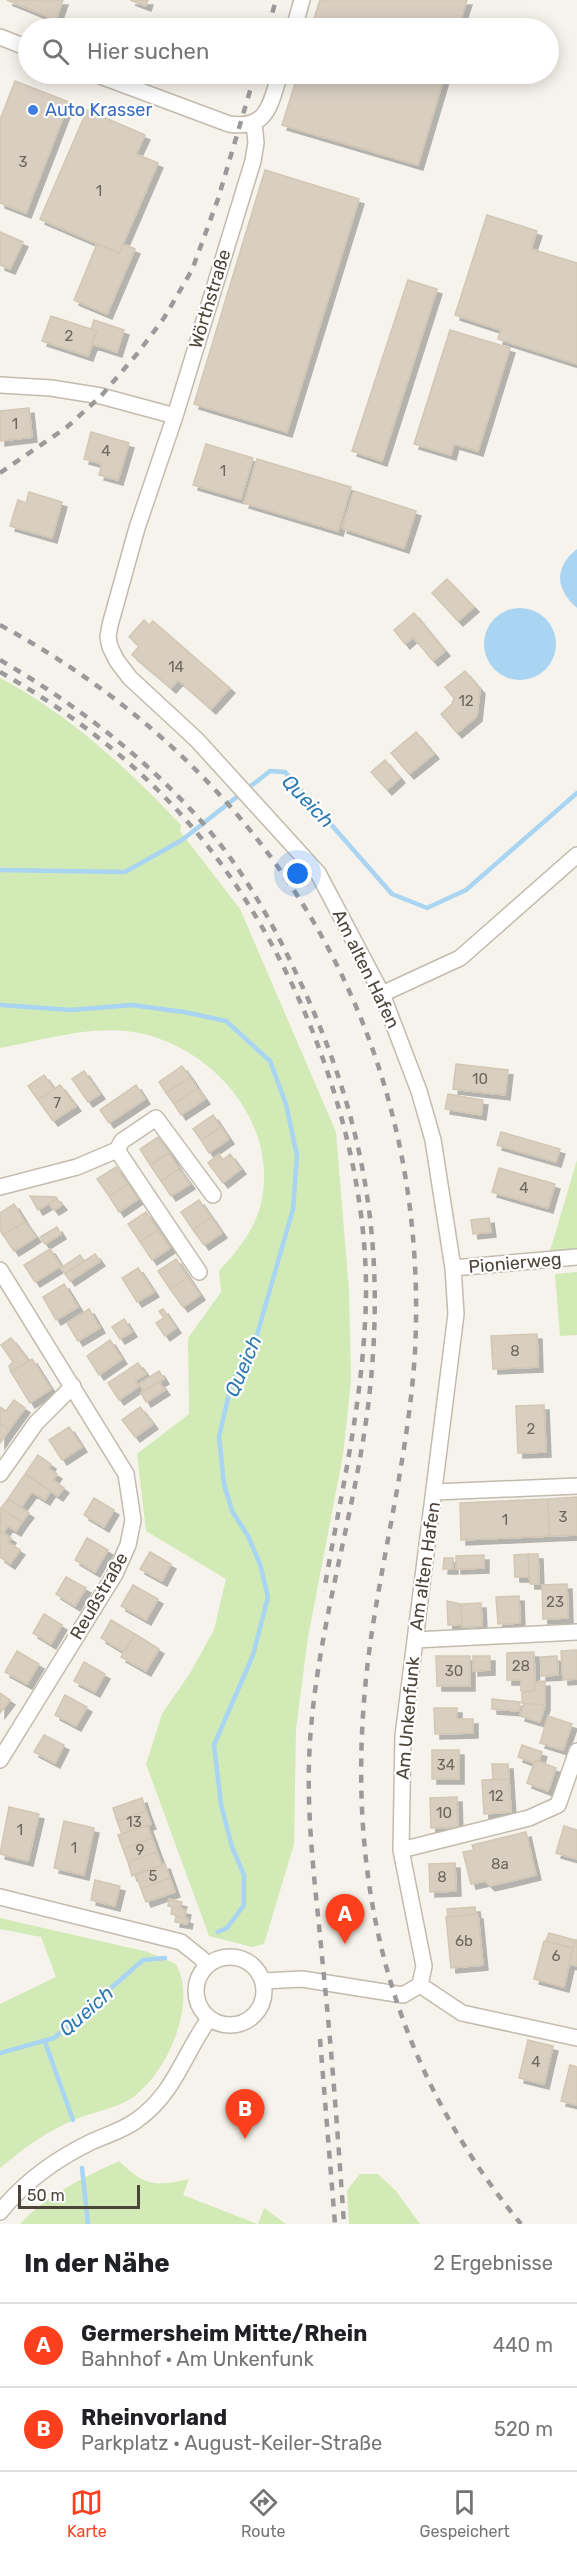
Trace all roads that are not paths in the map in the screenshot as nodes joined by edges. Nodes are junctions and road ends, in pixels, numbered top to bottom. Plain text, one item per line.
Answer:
1 (302, 0) edge
2 (297, 18) edge
3 (0, 37) edge
4 (18, 44) edge
5 (122, 84) edge
6 (276, 84) edge
7 (254, 123) junction
8 (0, 385) edge
9 (175, 416) junction
10 (137, 528) joint
11 (577, 855) edge
12 (382, 994) junction
13 (117, 1150) junction
14 (0, 1187) edge
15 (213, 1196) dead end
16 (577, 1257) edge
17 (453, 1268) junction
18 (0, 1270) edge
19 (199, 1272) dead end
20 (73, 1386) junction
21 (0, 1474) edge
22 (577, 1486) edge
23 (435, 1492) junction
24 (577, 1632) edge
25 (414, 1640) junction
26 (5, 1740) edge
27 (577, 1751) edge
28 (0, 1760) edge
29 (401, 1850) junction
30 (0, 1897) edge
31 (207, 1965) junction
32 (263, 1982) junction
33 (420, 1985) junction
34 (209, 2019) junction
35 (577, 2038) edge
36 (0, 2212) edge

1 - 2 street
3 - 4 street
5 - 7 street
6 - 7 street
7 - 9 street, Wörthstraße
8 - 9 street
9 - 10 street, Wörthstraße
10 - 12 street, Am alten Hafen
11 - 12 street
12 - 17 street, Am alten Hafen
13 - 14 street
13 - 15 street
13 - 19 street
16 - 17 street, Pionierweg
17 - 23 street, Am alten Hafen
18 - 20 street, Reußstraße
20 - 21 street
20 - 26 street, Reußstraße
22 - 23 street, Am alten Hafen
23 - 25 street, Am alten Hafen
24 - 25 street, Am Unkenfunk
25 - 29 street, Am Unkenfunk
26 - 28 street, Reußstraße
27 - 29 street
29 - 33 street, Am Unkenfunk
30 - 31 street
31 - 32 street
31 - 34 street
32 - 33 street
32 - 34 street
33 - 35 street
34 - 36 street

